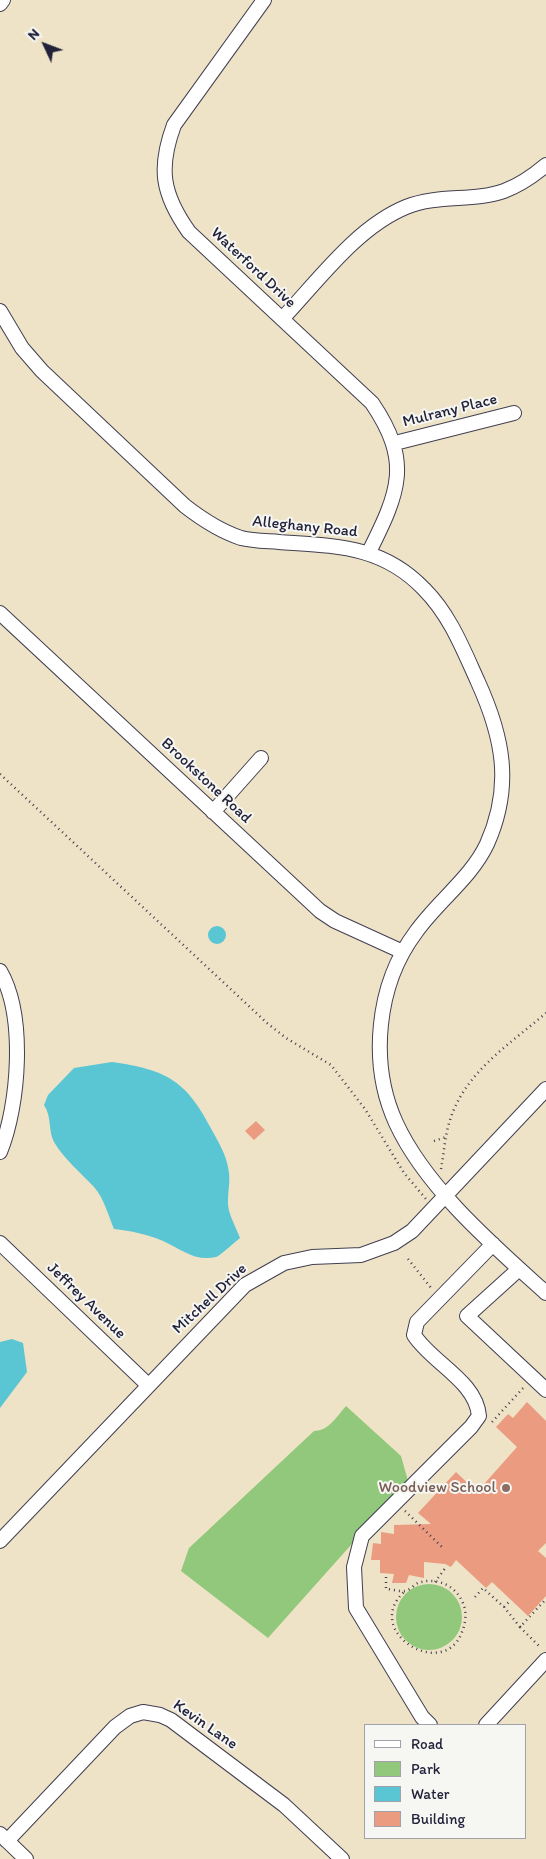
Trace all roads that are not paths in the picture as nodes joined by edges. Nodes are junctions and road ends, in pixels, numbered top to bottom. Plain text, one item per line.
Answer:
1 (3, 0) edge
2 (264, 0) edge
3 (0, 4) edge
4 (546, 165) edge
5 (0, 310) edge
6 (282, 319) junction
7 (514, 413) dead end
8 (395, 443) junction
9 (369, 552) junction
10 (0, 613) edge
11 (261, 758) dead end
12 (214, 812) junction
13 (403, 952) junction
14 (0, 971) edge
15 (546, 1088) edge
16 (0, 1152) edge
17 (446, 1194) junction
18 (0, 1244) edge
19 (493, 1244) junction
20 (519, 1269) junction
21 (546, 1293) edge
22 (148, 1385) junction
23 (546, 1390) edge
24 (0, 1541) edge
25 (546, 1660) edge
26 (429, 1724) edge
27 (487, 1724) edge
28 (4, 1838) edge
29 (26, 1859) edge
30 (342, 1859) edge

1 - 3 street
2 - 6 street, Waterford Drive
4 - 6 street
5 - 9 street, Alleghany Road
6 - 8 street, Waterford Drive
7 - 8 street, Mulrany Place
8 - 9 street, Waterford Drive
9 - 13 street, Alleghany Road
10 - 12 street, Brookstone Road
11 - 12 street
12 - 13 street, Brookstone Road
13 - 17 street, Alleghany Road
14 - 16 street
15 - 17 street, Mitchell Drive
17 - 19 street, Alleghany Road
17 - 22 street, Mitchell Drive
18 - 22 street, Jeffrey Avenue
19 - 20 street, Alleghany Road
19 - 26 street
20 - 21 street, Alleghany Road
20 - 23 street
22 - 24 street, Mitchell Drive
25 - 27 street
28 - 29 street
28 - 30 street, Kevin Lane

